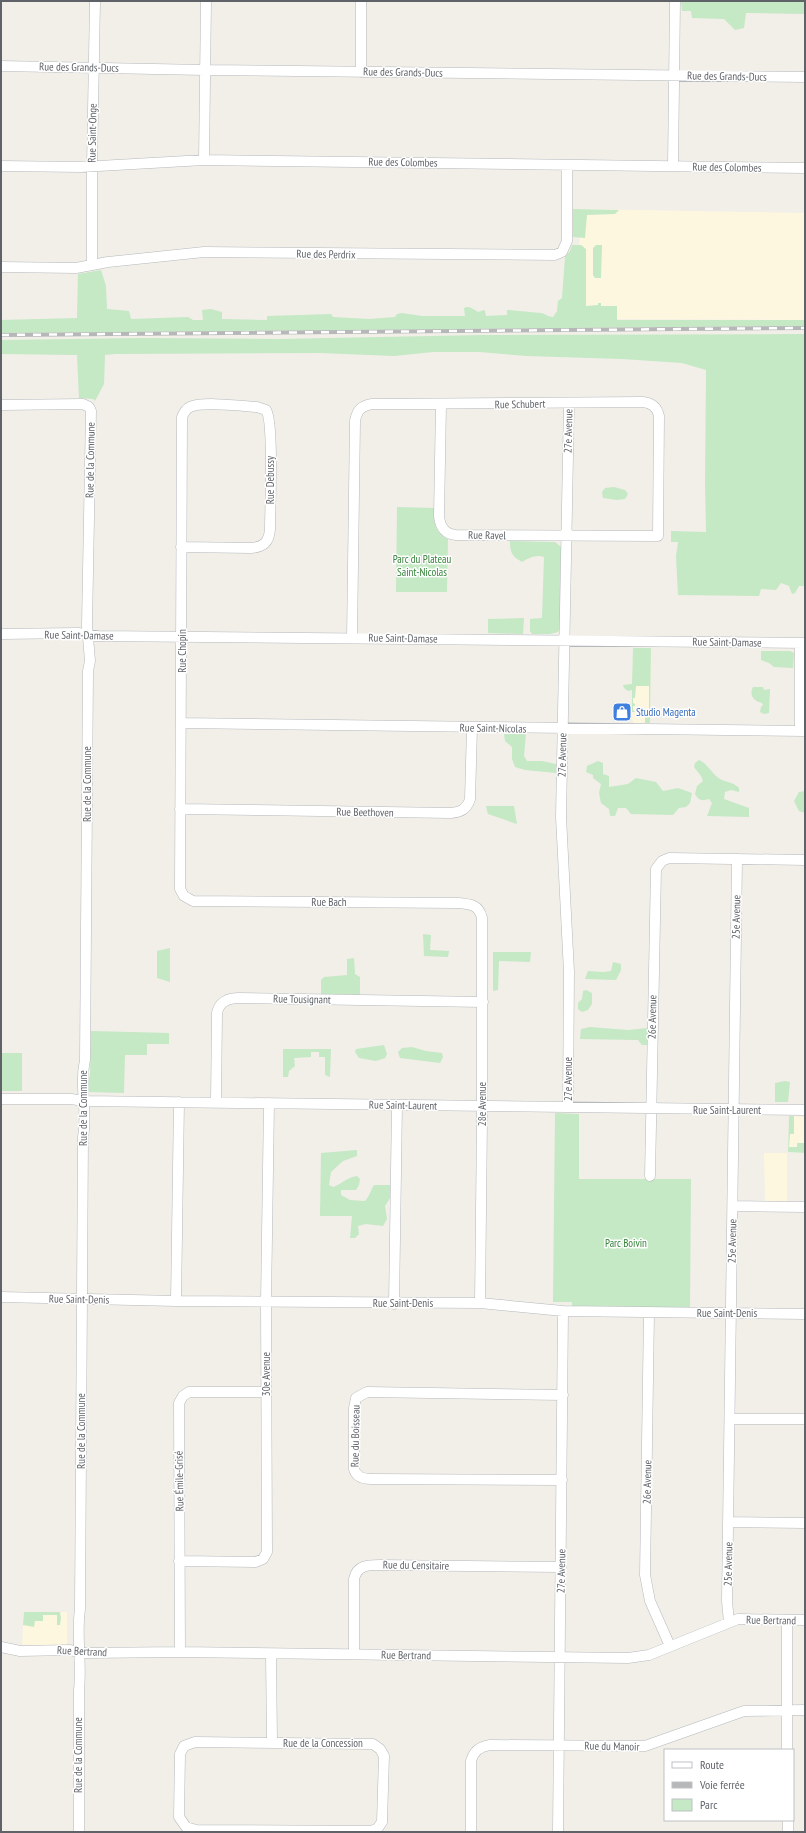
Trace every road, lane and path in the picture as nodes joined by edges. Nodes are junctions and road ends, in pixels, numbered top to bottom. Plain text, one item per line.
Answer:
1 (95, 1) edge
2 (206, 1) edge
3 (362, 1) edge
4 (675, 1) edge
5 (1, 66) edge
6 (94, 68) junction
7 (205, 70) junction
8 (361, 72) junction
9 (676, 75) junction
10 (805, 77) edge
11 (204, 160) junction
12 (567, 165) junction
13 (1, 166) edge
14 (92, 166) junction
15 (673, 166) junction
16 (805, 168) edge
17 (92, 265) junction
18 (1, 267) edge
19 (569, 403) junction
20 (441, 404) junction
21 (1, 405) edge
22 (189, 408) joint
23 (567, 536) junction
24 (658, 536) joint
25 (181, 547) junction
26 (1, 634) edge
27 (89, 634) junction
28 (182, 636) junction
29 (352, 638) junction
30 (565, 640) junction
31 (803, 643) edge
32 (181, 723) junction
33 (472, 728) junction
34 (562, 728) junction
35 (802, 731) edge
36 (180, 809) junction
37 (736, 859) junction
38 (805, 860) edge
39 (184, 896) joint
40 (475, 906) joint
41 (483, 1002) junction
42 (1, 1099) edge
43 (84, 1101) junction
44 (179, 1102) junction
45 (216, 1102) junction
46 (269, 1103) junction
47 (397, 1105) junction
48 (482, 1107) junction
49 (568, 1107) junction
50 (651, 1109) junction
51 (733, 1110) junction
52 (805, 1110) edge
53 (650, 1176) dead end
54 (733, 1206) junction
55 (805, 1207) edge
56 (1, 1297) edge
57 (82, 1299) junction
58 (176, 1301) junction
59 (266, 1302) junction
60 (480, 1303) junction
61 (394, 1304) junction
62 (563, 1311) junction
63 (649, 1313) junction
64 (731, 1314) junction
65 (805, 1314) edge
66 (266, 1392) junction
67 (563, 1395) junction
68 (730, 1419) junction
69 (805, 1419) edge
70 (562, 1480) junction
71 (728, 1522) junction
72 (805, 1523) edge
73 (180, 1561) junction
74 (560, 1568) junction
75 (787, 1620) junction
76 (805, 1620) edge
77 (730, 1622) junction
78 (670, 1646) junction
79 (1, 1647) edge
80 (80, 1652) junction
81 (180, 1652) junction
82 (271, 1654) junction
83 (354, 1654) junction
84 (560, 1657) junction
85 (786, 1710) junction
86 (805, 1710) edge
87 (272, 1743) junction
88 (559, 1745) junction
89 (787, 1749) edge
90 (788, 1821) edge
91 (79, 1832) edge
92 (471, 1832) edge
93 (558, 1832) edge
94 (788, 1832) edge

1 - 6 street, Rue Saint-Onge
2 - 7 street
3 - 8 street
4 - 9 street
5 - 6 street, Rue des Grands-Ducs
6 - 7 street, Rue des Grands-Ducs
6 - 14 street, Rue Saint-Onge
7 - 8 street, Rue des Grands-Ducs
7 - 11 street
8 - 9 street, Rue des Grands-Ducs
9 - 10 street, Rue des Grands-Ducs
9 - 15 street
11 - 12 street, Rue des Colombes
11 - 14 street, Rue des Colombes
12 - 15 street, Rue des Colombes
12 - 17 street, Rue des Perdrix
13 - 14 street, Rue des Colombes
14 - 17 street, Rue Saint-Onge
15 - 16 street, Rue des Colombes
17 - 18 street, Rue des Perdrix
19 - 20 street, Rue Schubert
19 - 23 street, 27e Avenue
19 - 24 street, Rue Schubert
20 - 23 street, Rue Ravel
20 - 29 street, Rue Schubert
21 - 27 street, Rue de la Commune
22 - 25 street, Rue Chopin
22 - 25 street, Rue Debussy
23 - 24 street, Rue Ravel
23 - 30 street, 27e Avenue
25 - 28 street, Rue Chopin
26 - 27 street, Rue Saint-Damase
27 - 28 street, Rue Saint-Damase
27 - 43 street, Rue de la Commune
28 - 29 street, Rue Saint-Damase
28 - 32 street, Rue Chopin
29 - 30 street, Rue Saint-Damase
30 - 31 street, Rue Saint-Damase
30 - 34 street, 27e Avenue
31 - 35 street
32 - 33 street, Rue Saint-Nicolas
32 - 36 street, Rue Chopin
33 - 34 street, Rue Saint-Nicolas
33 - 36 street, Rue Beethoven
34 - 35 street, Rue Saint-Nicolas
34 - 49 street, 27e Avenue
36 - 39 street, Rue Chopin
37 - 38 street
37 - 50 street, 26e Avenue
37 - 51 street, 25e Avenue
39 - 40 street, Rue Bach
40 - 41 street, 28e Avenue
41 - 45 street, Rue Tousignant
41 - 48 street, 28e Avenue
42 - 43 street, Rue Saint-Laurent
43 - 44 street, Rue Saint-Laurent
43 - 57 street, Rue de la Commune
44 - 45 street, Rue Saint-Laurent
44 - 58 street
45 - 46 street, Rue Saint-Laurent
46 - 47 street, Rue Saint-Laurent
46 - 59 street, 30e Avenue
47 - 48 street, Rue Saint-Laurent
47 - 61 street
48 - 49 street, Rue Saint-Laurent
48 - 60 street, 28e Avenue
49 - 50 street, Rue Saint-Laurent
50 - 51 street, Rue Saint-Laurent
50 - 53 street, 26e Avenue
51 - 52 street, Rue Saint-Laurent
51 - 54 street, 25e Avenue
54 - 55 street
54 - 64 street, 25e Avenue
56 - 57 street, Rue Saint-Denis
57 - 58 street, Rue Saint-Denis
57 - 80 street, Rue de la Commune
58 - 59 street, Rue Saint-Denis
59 - 61 street, Rue Saint-Denis
59 - 66 street, 30e Avenue
60 - 61 street, Rue Saint-Denis
60 - 62 street, Rue Saint-Denis
62 - 63 street, Rue Saint-Denis
62 - 67 street, 27e Avenue
63 - 64 street, Rue Saint-Denis
63 - 78 street, 26e Avenue
64 - 65 street, Rue Saint-Denis
64 - 68 street, 25e Avenue
66 - 73 street, Rue Émile-Grisé
66 - 73 street, 30e Avenue
67 - 70 street, 27e Avenue
67 - 70 street, Rue du Boisseau
68 - 69 street
68 - 71 street, 25e Avenue
70 - 74 street, 27e Avenue
71 - 72 street
71 - 77 street, 25e Avenue
73 - 81 street, Rue Émile-Grisé
74 - 83 street, Rue du Censitaire
74 - 84 street, 27e Avenue
75 - 76 street, Rue Bertrand
75 - 77 street, Rue Bertrand
75 - 85 street
77 - 78 street, Rue Bertrand
78 - 84 street, Rue Bertrand
79 - 80 street, Rue Bertrand
80 - 81 street, Rue Bertrand
80 - 91 street, Rue de la Commune
81 - 82 street, Rue Bertrand
82 - 83 street, Rue Bertrand
82 - 87 street, Rue de la Concession
83 - 84 street, Rue Bertrand
84 - 88 street, 27e Avenue
85 - 86 street, Rue du Manoir
85 - 88 street, Rue du Manoir
85 - 89 street
87 - 87 street, Rue de la Concession
88 - 92 street, Rue du Manoir
88 - 93 street, 27e Avenue
90 - 94 street

